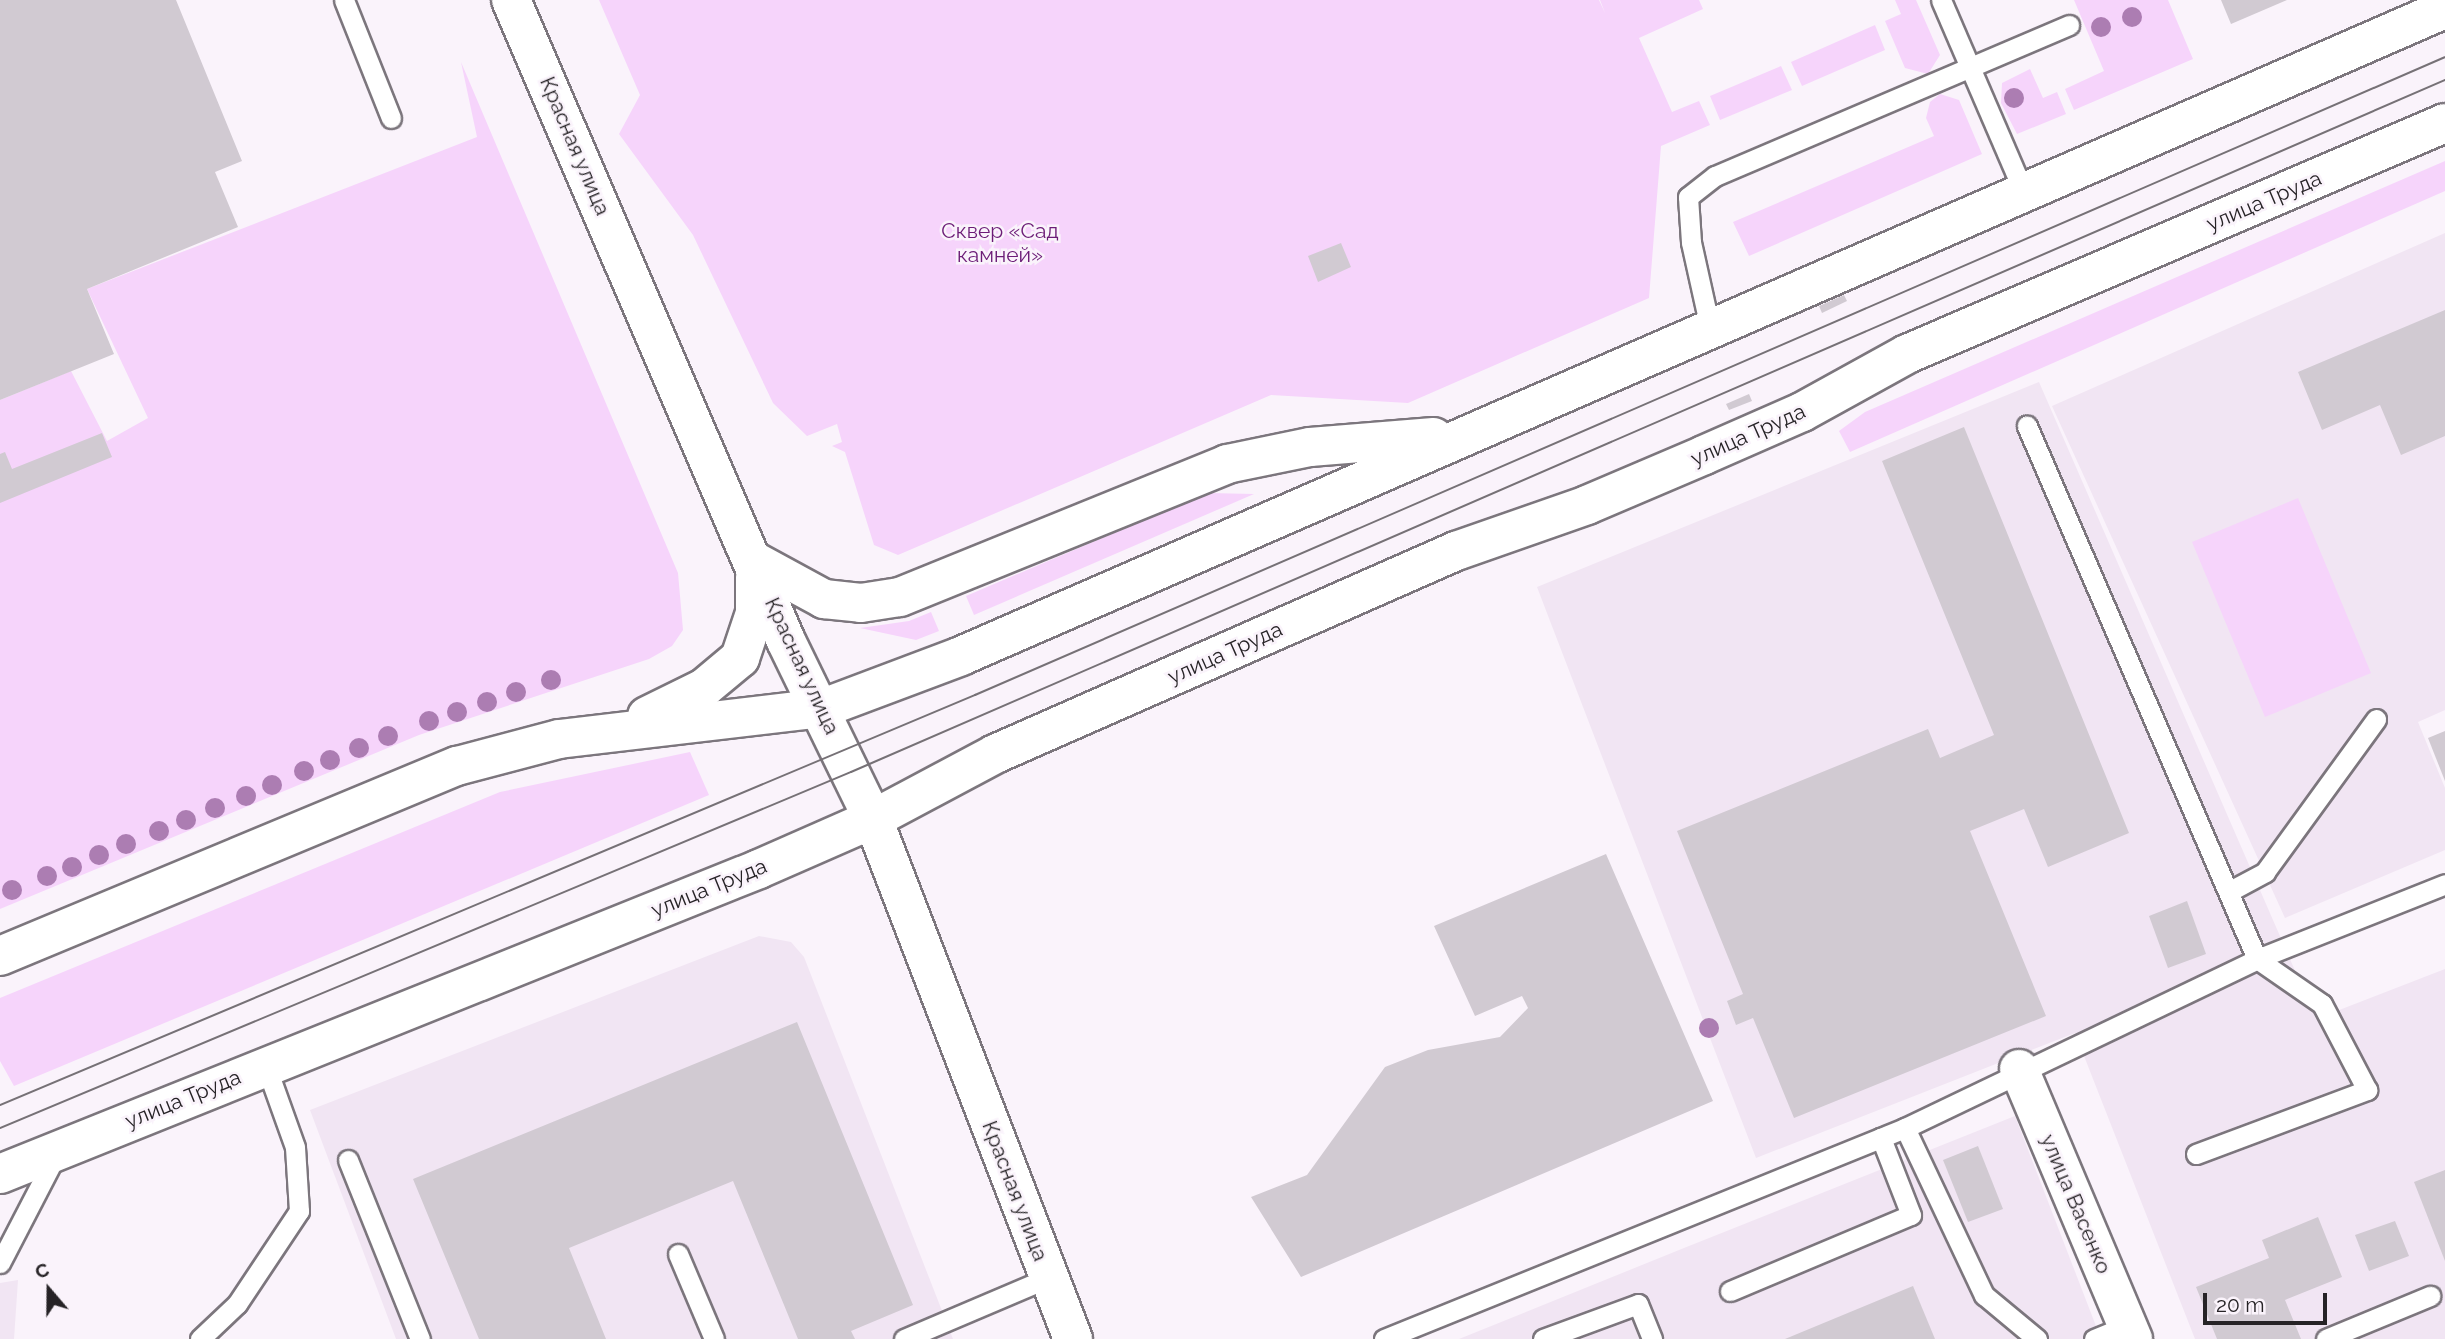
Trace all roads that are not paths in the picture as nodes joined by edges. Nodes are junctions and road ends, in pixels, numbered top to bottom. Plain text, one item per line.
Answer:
1 (344, 0) edge
2 (511, 0) edge
3 (1941, 0) edge
4 (2445, 9) edge
5 (2069, 24) dead end
6 (1970, 69) junction
7 (391, 118) dead end
8 (2445, 123) edge
9 (2023, 190) junction
10 (1710, 328) junction
11 (2027, 426) dead end
12 (1464, 435) junction
13 (754, 561) junction
14 (823, 708) junction
15 (2376, 719) dead end
16 (559, 739) junction
17 (873, 819) junction
18 (2445, 884) edge
19 (2230, 891) junction
20 (0, 956) edge
21 (2257, 959) junction
22 (266, 1066) junction
23 (2019, 1069) junction
24 (1905, 1128) junction
25 (1881, 1138) junction
26 (59, 1149) junction
27 (2196, 1154) dead end
28 (348, 1160) dead end
29 (0, 1174) edge
30 (678, 1254) dead end
31 (0, 1263) edge
32 (1048, 1278) junction
33 (1730, 1291) dead end
34 (2430, 1296) dead end
35 (2118, 1334) edge
36 (200, 1339) edge
37 (420, 1339) edge
38 (714, 1339) edge
39 (904, 1339) edge
40 (1073, 1339) edge
41 (1384, 1339) edge
42 (1544, 1339) edge
43 (1652, 1339) edge
44 (2037, 1339) edge
45 (2326, 1339) edge

1 - 7 lane
2 - 13 main road, Красная улица
3 - 6 lane
4 - 9 main road
5 - 6 lane
6 - 9 lane
6 - 10 lane
8 - 17 main road, улица Труда
9 - 10 main road
10 - 12 main road
11 - 19 lane
12 - 13 main road
12 - 14 main road
13 - 14 main road, Красная улица
13 - 16 main road
14 - 16 main road
14 - 17 main road, Красная улица
15 - 19 lane
16 - 20 main road
17 - 22 main road, улица Труда
17 - 32 main road, Красная улица
18 - 21 lane
19 - 21 lane
21 - 23 lane
21 - 27 lane
22 - 26 main road, улица Труда
22 - 36 lane
23 - 24 lane
23 - 35 main road, улица Васенко
24 - 25 lane
24 - 44 lane
25 - 33 lane
25 - 41 lane
26 - 29 main road, улица Труда
26 - 31 lane
28 - 37 lane
30 - 38 lane
32 - 39 lane
32 - 40 main road, Красная улица
34 - 45 lane
42 - 43 lane

